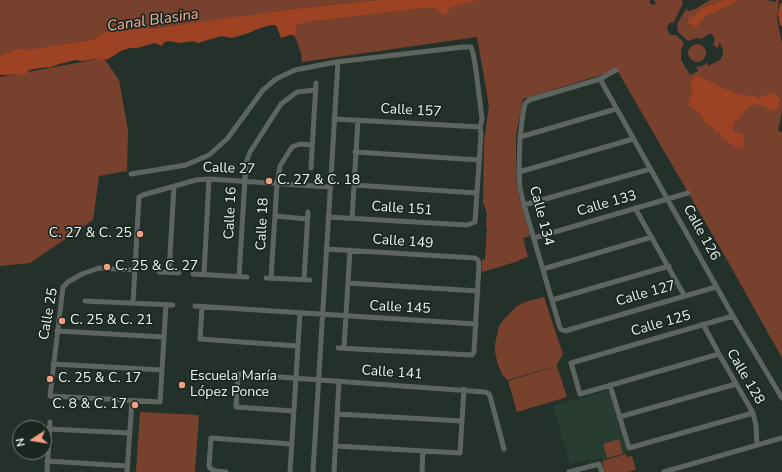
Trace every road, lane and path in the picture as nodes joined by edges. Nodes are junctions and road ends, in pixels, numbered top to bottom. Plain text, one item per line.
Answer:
1 (338, 62) junction
2 (616, 70) dead end
3 (600, 79) junction
4 (316, 83) dead end
5 (316, 90) junction
6 (616, 109) junction
7 (334, 119) junction
8 (358, 120) junction
9 (480, 127) junction
10 (520, 137) junction
11 (633, 139) junction
12 (312, 145) junction
13 (356, 152) junction
14 (478, 160) junction
15 (311, 168) dead end
16 (650, 169) junction
17 (519, 172) junction
18 (131, 174) dead end
19 (209, 179) junction
20 (245, 181) junction
21 (277, 184) junction
22 (354, 185) junction
23 (174, 186) junction
24 (330, 187) junction
25 (477, 193) junction
26 (688, 193) dead end
27 (668, 199) junction
28 (524, 205) junction
29 (635, 208) junction
30 (308, 212) dead end
31 (275, 216) junction
32 (328, 217) junction
33 (352, 218) junction
34 (307, 219) junction
35 (652, 237) junction
36 (534, 238) junction
37 (326, 249) junction
38 (350, 250) junction
39 (669, 266) junction
40 (543, 269) junction
41 (134, 270) junction
42 (159, 272) dead end
43 (169, 272) junction
44 (180, 273) dead end
45 (193, 274) dead end
46 (204, 274) junction
47 (239, 276) junction
48 (247, 277) dead end
49 (304, 280) junction
50 (310, 280) dead end
51 (348, 283) junction
52 (716, 287) junction
53 (478, 291) junction
54 (684, 295) junction
55 (552, 300) junction
56 (85, 301) dead end
57 (133, 303) junction
58 (166, 305) junction
59 (173, 305) dead end
60 (195, 306) dead end
61 (202, 306) junction
62 (300, 313) junction
63 (322, 315) junction
64 (346, 316) junction
65 (733, 316) junction
66 (476, 324) junction
67 (703, 324) junction
68 (582, 325) joint
69 (57, 331) junction
70 (164, 337) junction
71 (297, 346) junction
72 (338, 348) dead end
73 (344, 348) junction
74 (719, 354) junction
75 (53, 364) junction
76 (162, 370) junction
77 (295, 379) junction
78 (318, 380) junction
79 (339, 381) junction
80 (736, 384) junction
81 (610, 385) junction
82 (464, 390) junction
83 (782, 398) edge
84 (132, 401) junction
85 (293, 411) junction
86 (753, 413) junction
87 (337, 414) junction
88 (619, 417) junction
89 (462, 421) junction
90 (52, 428) edge
91 (130, 433) junction
92 (782, 438) edge
93 (292, 444) junction
94 (757, 445) junction
95 (336, 446) junction
96 (504, 449) dead end
97 (423, 451) junction
98 (48, 461) joint
99 (127, 466) junction
100 (47, 472) edge
101 (127, 472) edge
102 (225, 472) edge
103 (290, 472) edge
104 (313, 472) edge
105 (334, 472) edge
106 (422, 472) edge
107 (569, 472) edge
108 (602, 472) edge
109 (664, 472) edge

1 - 7 street
1 - 9 street
1 - 18 street
2 - 3 street
3 - 6 street, Calle 126
3 - 10 street, Calle 134
4 - 5 street
5 - 12 street
5 - 20 street, Calle 16
6 - 10 street
6 - 11 street, Calle 126
7 - 8 street, Calle 157
7 - 24 street
8 - 9 street, Calle 157
8 - 13 street
9 - 14 street
10 - 17 street, Calle 134
11 - 16 street, Calle 126
11 - 17 street
12 - 15 street
12 - 21 street, Calle 18
13 - 14 street
13 - 22 street
14 - 25 street
16 - 27 street, Calle 126
16 - 28 street
17 - 28 street, Calle 134
19 - 20 street, Calle 27
19 - 23 street, Calle 27
19 - 46 street
20 - 21 street, Calle 27
20 - 47 street, Calle 16
21 - 24 street, Calle 27
21 - 31 street, Calle 18
22 - 25 street
22 - 33 street
23 - 41 street, Calle 27
23 - 43 street
24 - 32 street
25 - 33 street, Calle 151
26 - 27 street, Calle 133
27 - 29 street, Calle 133
27 - 52 street, Calle 126
28 - 36 street, Calle 134
29 - 35 street
29 - 36 street, Calle 133
30 - 34 street
31 - 34 street
31 - 49 street, Calle 18
32 - 33 street, Calle 151
32 - 37 street
34 - 49 street
35 - 39 street
35 - 40 street
36 - 40 street, Calle 134
37 - 38 street, Calle 149
37 - 63 street
38 - 51 street
38 - 53 street, Calle 149
39 - 54 street
39 - 55 street
40 - 55 street, Calle 134
41 - 57 street, Calle 27
41 - 69 street, Calle 25
42 - 43 street
43 - 44 street
45 - 46 street
46 - 47 street
47 - 48 street
49 - 50 street
51 - 53 street
51 - 64 street
52 - 54 street, Calle 127
52 - 65 street, Calle 126
53 - 66 street
54 - 68 street, Calle 127
55 - 68 street, Calle 134
56 - 57 street
57 - 58 street
58 - 59 street
58 - 70 street
60 - 61 street, Calle 145
61 - 62 street, Calle 145
61 - 71 street
62 - 63 street, Calle 145
62 - 71 street
63 - 64 street, Calle 145
63 - 78 street
64 - 66 street, Calle 145
64 - 73 street
65 - 67 street, Calle 125
65 - 83 street, Calle 126
66 - 73 street
67 - 74 street, Calle 128
67 - 81 street, Calle 125
69 - 70 street
69 - 75 street, Calle 25
70 - 76 street
71 - 77 street
72 - 73 street
74 - 80 street, Calle 128
74 - 81 street
75 - 76 street
75 - 84 street, Calle 25
76 - 84 street
77 - 78 street, Calle 141
77 - 85 street
77 - 85 street, Calle 141
78 - 79 street, Calle 141
78 - 104 street
79 - 82 street, Calle 141
79 - 87 street
80 - 86 street, Calle 128
80 - 88 street
81 - 88 street
82 - 89 street
82 - 96 street, Calle 141
84 - 91 street
85 - 93 street
86 - 88 street
86 - 94 street, Calle 128
87 - 89 street
87 - 95 street
89 - 97 street
90 - 91 street
91 - 99 street
92 - 94 street
93 - 102 street
93 - 103 street
94 - 109 street
95 - 97 street
95 - 105 street
97 - 106 street
98 - 99 street
98 - 100 street
99 - 101 street
107 - 108 street

